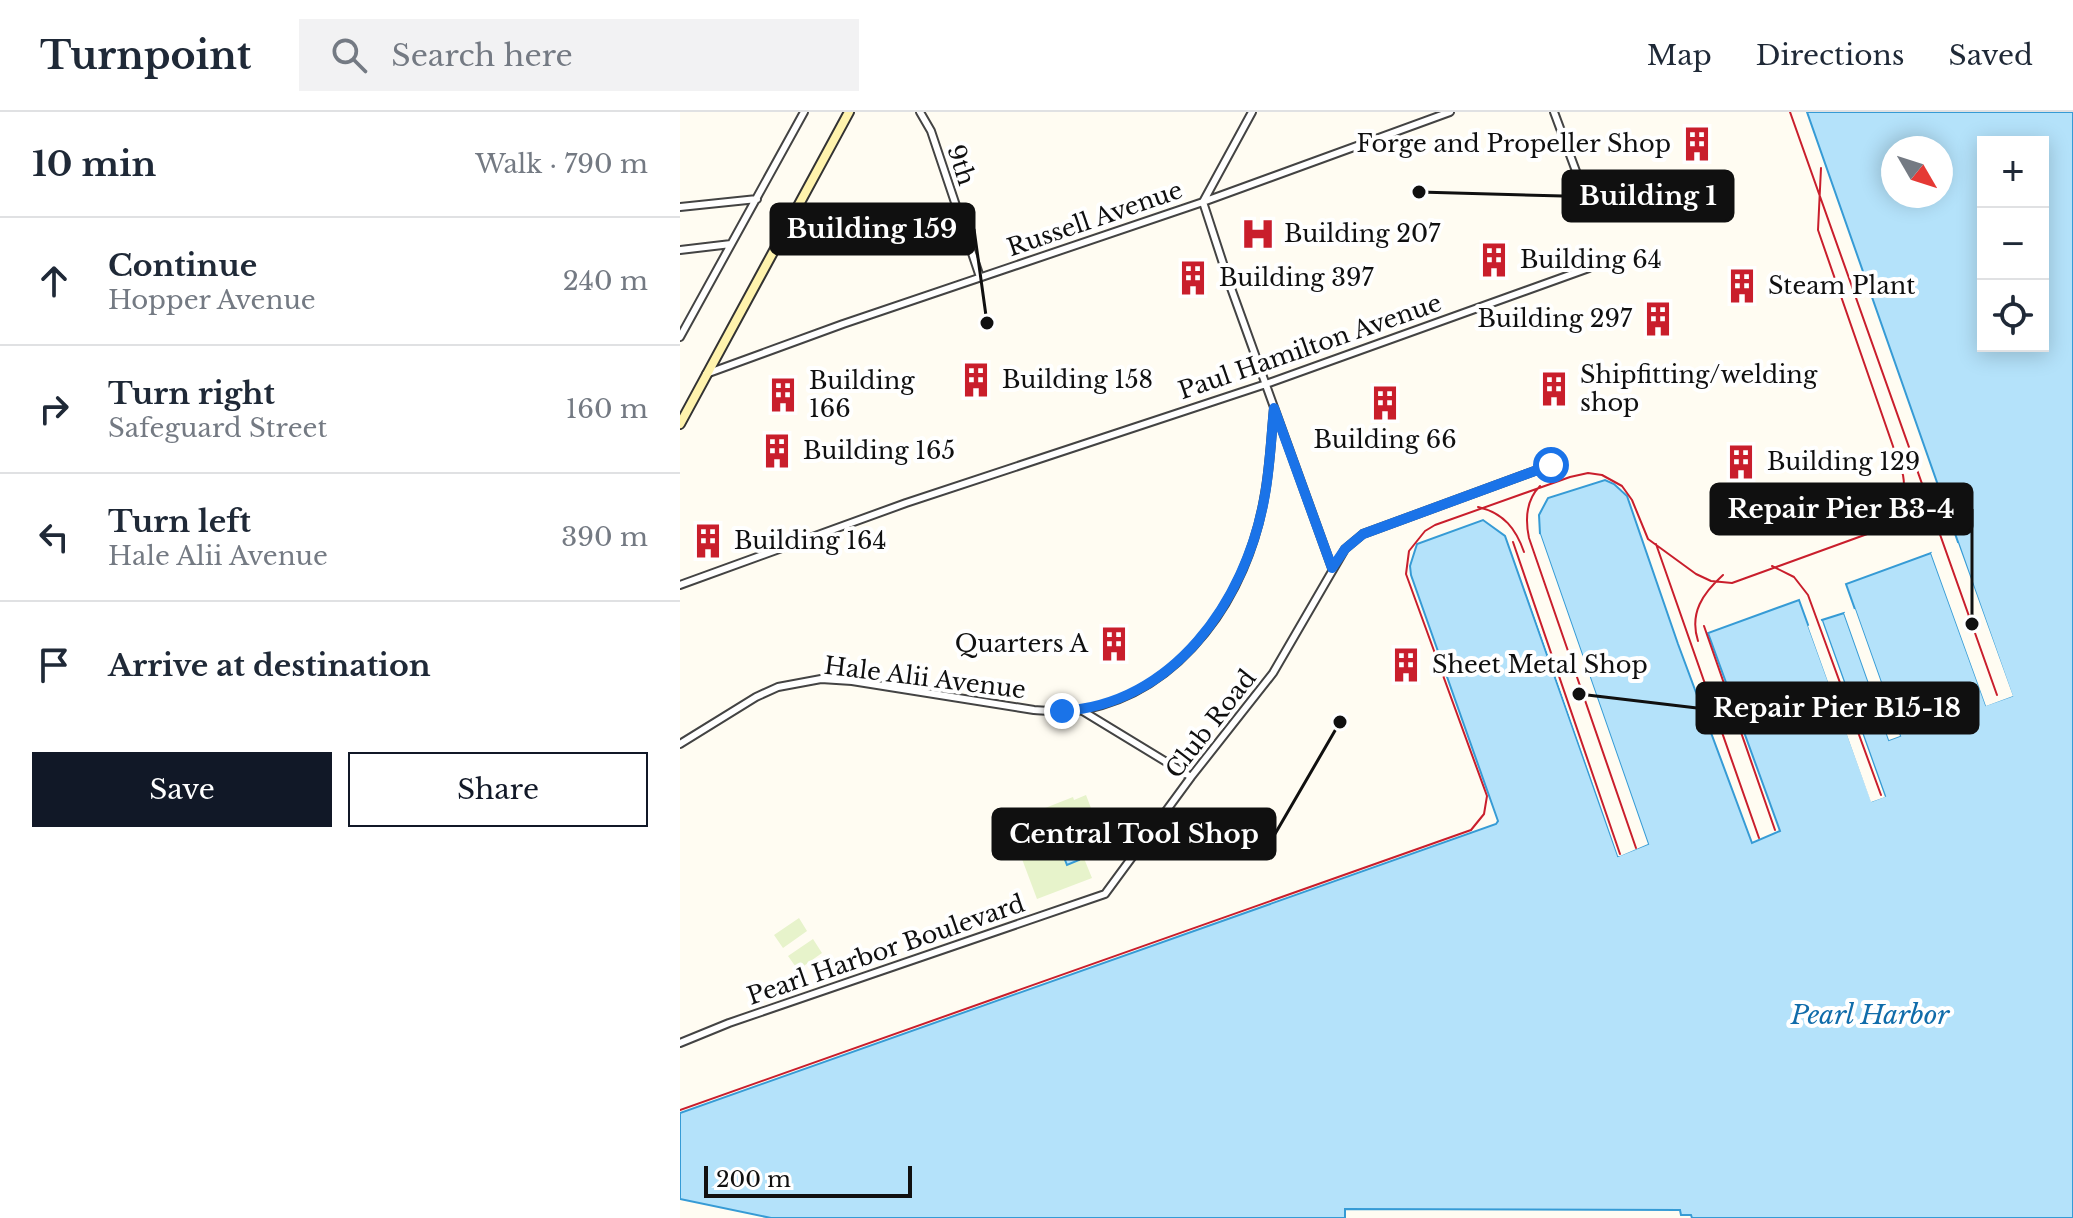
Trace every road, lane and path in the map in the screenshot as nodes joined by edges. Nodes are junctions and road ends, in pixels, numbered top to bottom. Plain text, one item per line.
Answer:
1 (804, 112) edge
2 (849, 112) edge
3 (1252, 112) edge
4 (1450, 112) edge
5 (1554, 112) edge
6 (922, 113) edge
7 (1583, 190) dead end
8 (757, 199) junction
9 (1203, 202) junction
10 (680, 207) edge
11 (731, 244) junction
12 (680, 250) edge
13 (1589, 268) dead end
14 (980, 277) junction
15 (680, 337) edge
16 (706, 374) junction
17 (1266, 384) junction
18 (1274, 408) junction
19 (680, 424) edge
20 (1551, 465) dead end
21 (1332, 568) junction
22 (680, 585) edge
23 (1081, 710) junction
24 (680, 744) edge
25 (1191, 777) junction
26 (1105, 894) joint
27 (680, 1043) edge

1 - 8 street
2 - 16 street
3 - 9 street
4 - 9 street, Russell Avenue
5 - 7 street
6 - 14 street, 9th
8 - 10 street
8 - 11 street
9 - 14 street, Russell Avenue
9 - 17 street
11 - 12 street
11 - 15 street
13 - 17 street, Paul Hamilton Avenue
14 - 16 street, Russell Avenue
16 - 19 street
17 - 18 street
17 - 22 street, Paul Hamilton Avenue
18 - 21 street
18 - 23 street, Hale Alii Avenue
20 - 21 street, Club Road
21 - 25 street, Club Road
23 - 24 street, Hale Alii Avenue
23 - 25 street
25 - 26 street, Club Road
26 - 27 street, Pearl Harbor Boulevard

